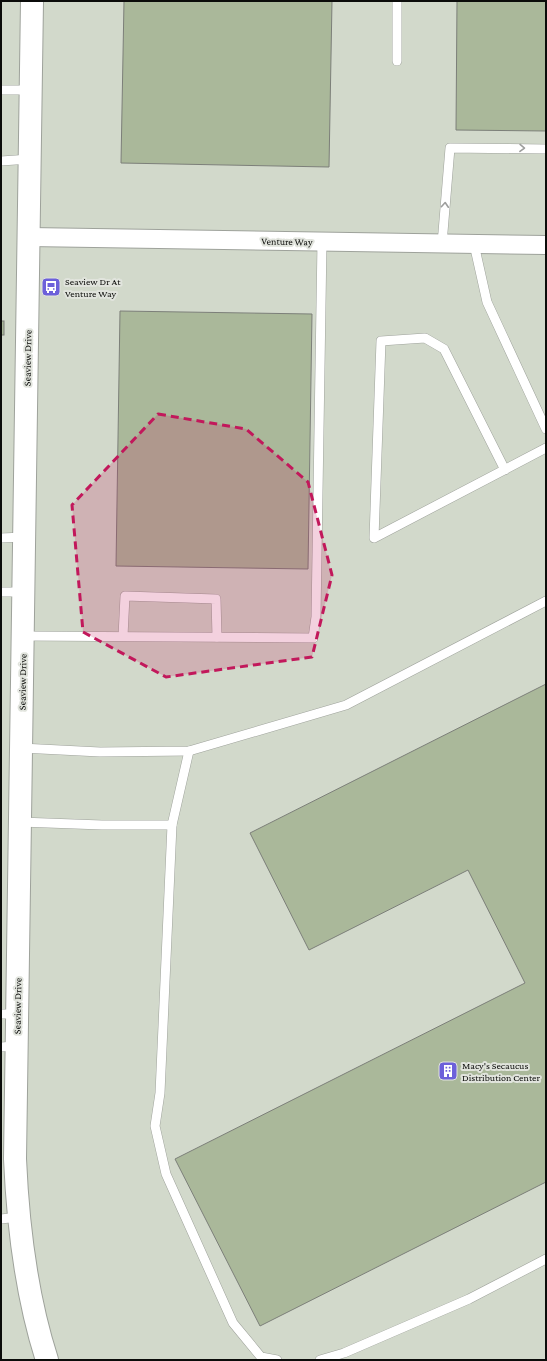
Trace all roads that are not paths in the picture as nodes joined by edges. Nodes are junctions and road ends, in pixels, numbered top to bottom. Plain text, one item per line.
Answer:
1 (32, 1) edge
2 (397, 1) edge
3 (397, 60) dead end
4 (1, 90) edge
5 (31, 90) junction
6 (546, 149) edge
7 (30, 159) junction
8 (1, 161) edge
9 (29, 237) junction
10 (322, 242) junction
11 (442, 244) junction
12 (474, 244) junction
13 (546, 245) edge
14 (546, 429) edge
15 (546, 448) edge
16 (505, 470) junction
17 (24, 537) junction
18 (1, 538) edge
19 (1, 592) edge
20 (23, 592) junction
21 (546, 602) edge
22 (22, 636) junction
23 (123, 636) junction
24 (217, 637) junction
25 (21, 748) junction
26 (189, 751) junction
27 (20, 822) junction
28 (172, 825) junction
29 (9, 1014) edge
30 (9, 1046) edge
31 (10, 1218) edge
32 (546, 1259) edge
33 (47, 1360) edge
34 (277, 1360) edge
35 (320, 1360) edge

1 - 5 main road, Seaview Drive
2 - 3 lane
4 - 5 lane
5 - 7 main road, Seaview Drive
11 -> 6 lane
7 - 8 lane
7 - 9 main road, Seaview Drive
9 - 10 street, Venture Way
9 - 17 main road, Seaview Drive
10 - 11 street, Venture Way
10 - 24 lane
11 - 12 street, Venture Way
12 - 13 street, Venture Way
12 - 14 lane
15 - 16 lane
16 - 16 lane
17 - 18 lane
17 - 20 main road, Seaview Drive
19 - 20 lane
20 - 22 main road, Seaview Drive
21 - 26 lane
22 - 23 lane
22 - 25 main road, Seaview Drive
23 - 24 lane
23 - 24 lane
25 - 26 lane
25 - 27 main road, Seaview Drive
26 - 28 lane
27 - 28 lane
27 - 29 main road, Seaview Drive
28 - 34 lane
29 - 30 main road, Seaview Drive
30 - 31 main road, Seaview Drive
31 - 33 main road, Seaview Drive
32 - 35 lane

